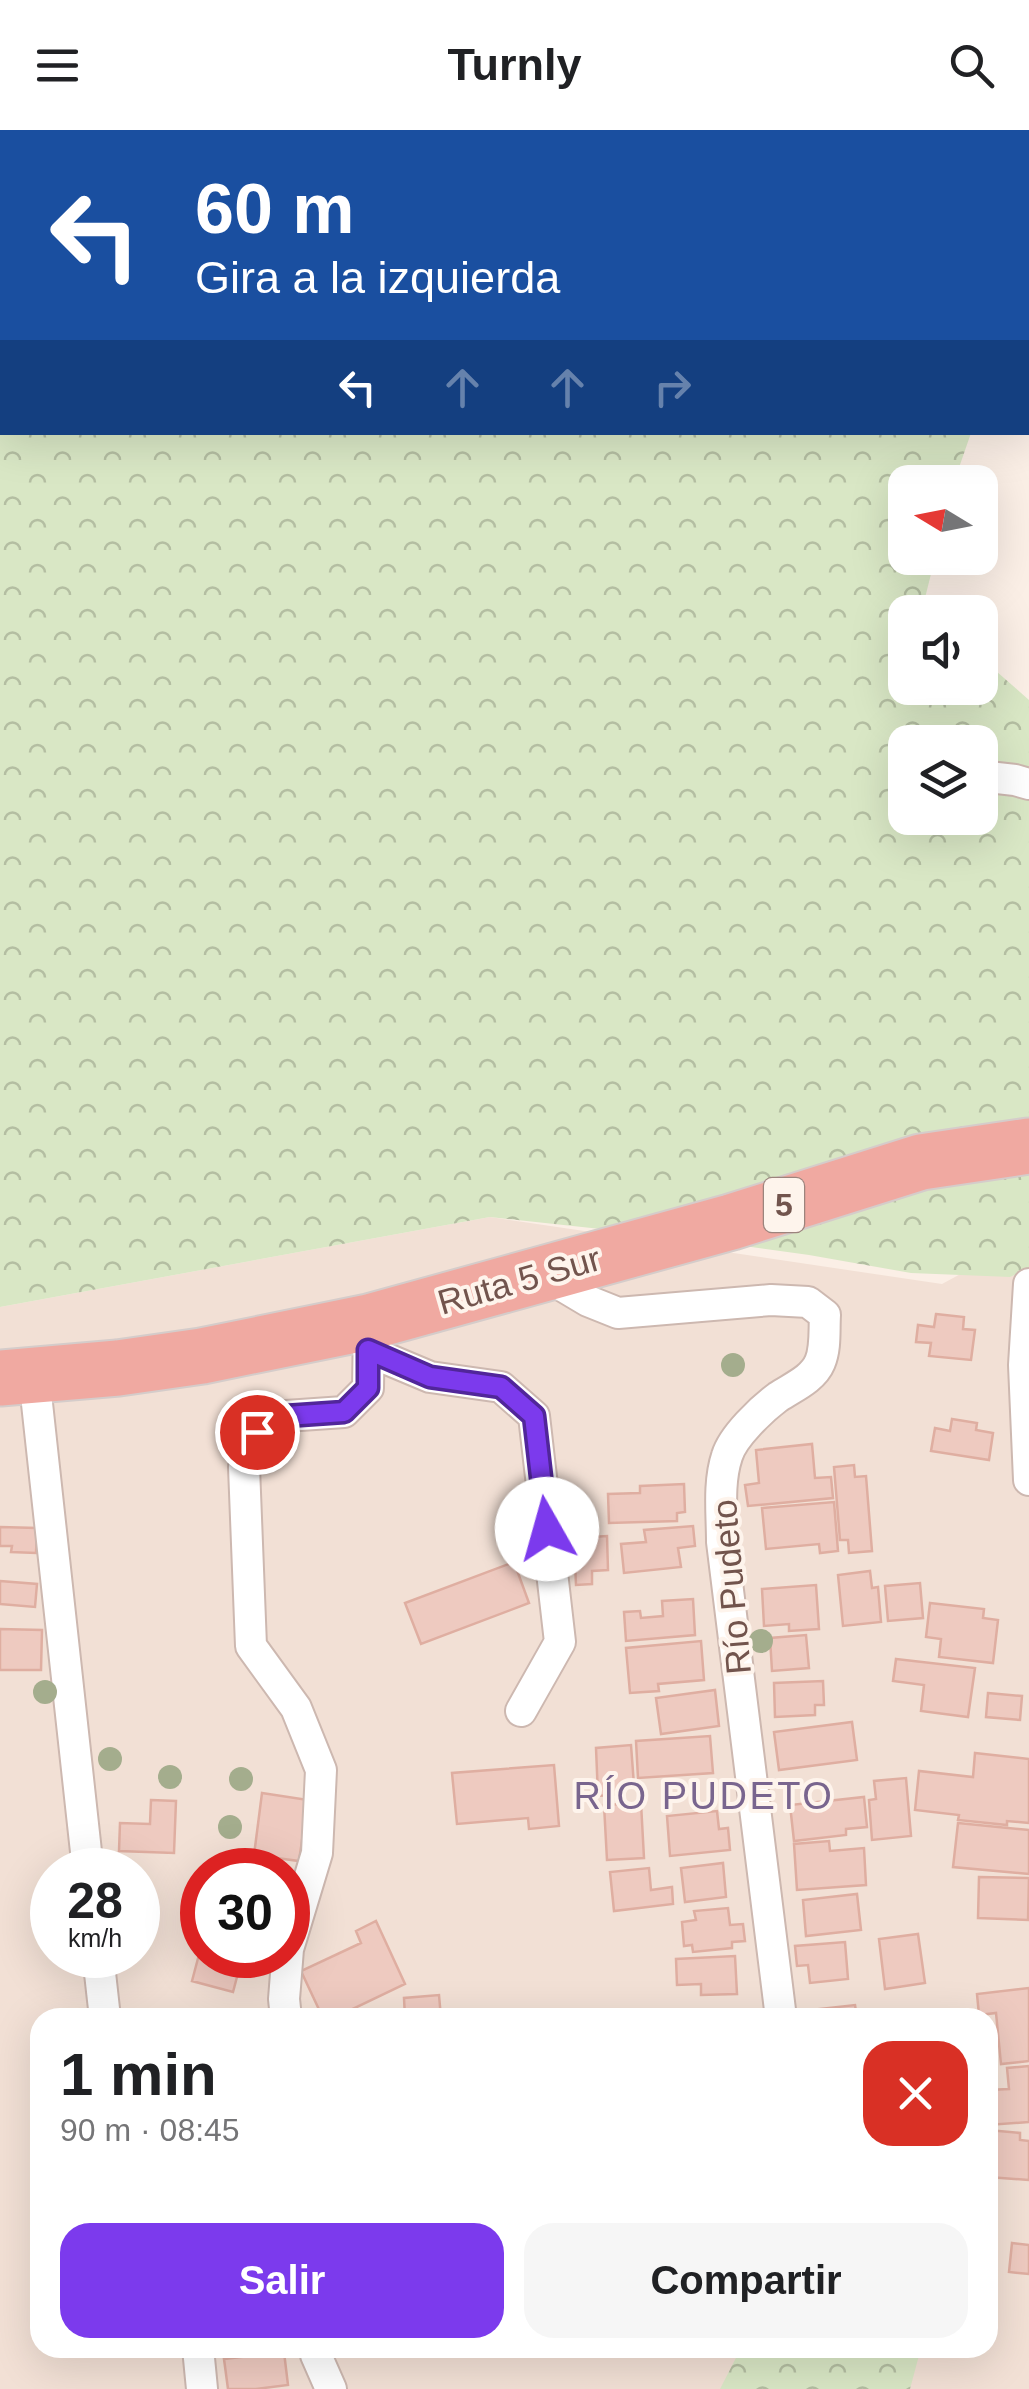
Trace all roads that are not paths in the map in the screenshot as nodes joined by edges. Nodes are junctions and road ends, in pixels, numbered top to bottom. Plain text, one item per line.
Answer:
1 (998, 778) edge
2 (1029, 784) edge
3 (1029, 1146) edge
4 (541, 1272) junction
5 (1029, 1284) edge
6 (368, 1336) junction
7 (17, 1377) edge
8 (1029, 1480) edge
9 (522, 1712) dead end
10 (85, 1848) edge
11 (101, 1978) edge
12 (104, 2008) edge
13 (285, 2008) edge
14 (780, 2008) edge
15 (199, 2358) edge
16 (317, 2358) edge
17 (202, 2389) edge
18 (331, 2389) edge

1 - 2 street
3 - 4 highway, Ruta 5 Sur / 5
4 - 6 highway, Ruta 5 Sur / 5
4 - 14 street, Río Pudeto
5 - 8 street
6 - 7 highway, Ruta 5 Sur / 5
6 - 9 street
6 - 13 street
7 - 10 street
11 - 12 street
15 - 17 street
16 - 18 street

